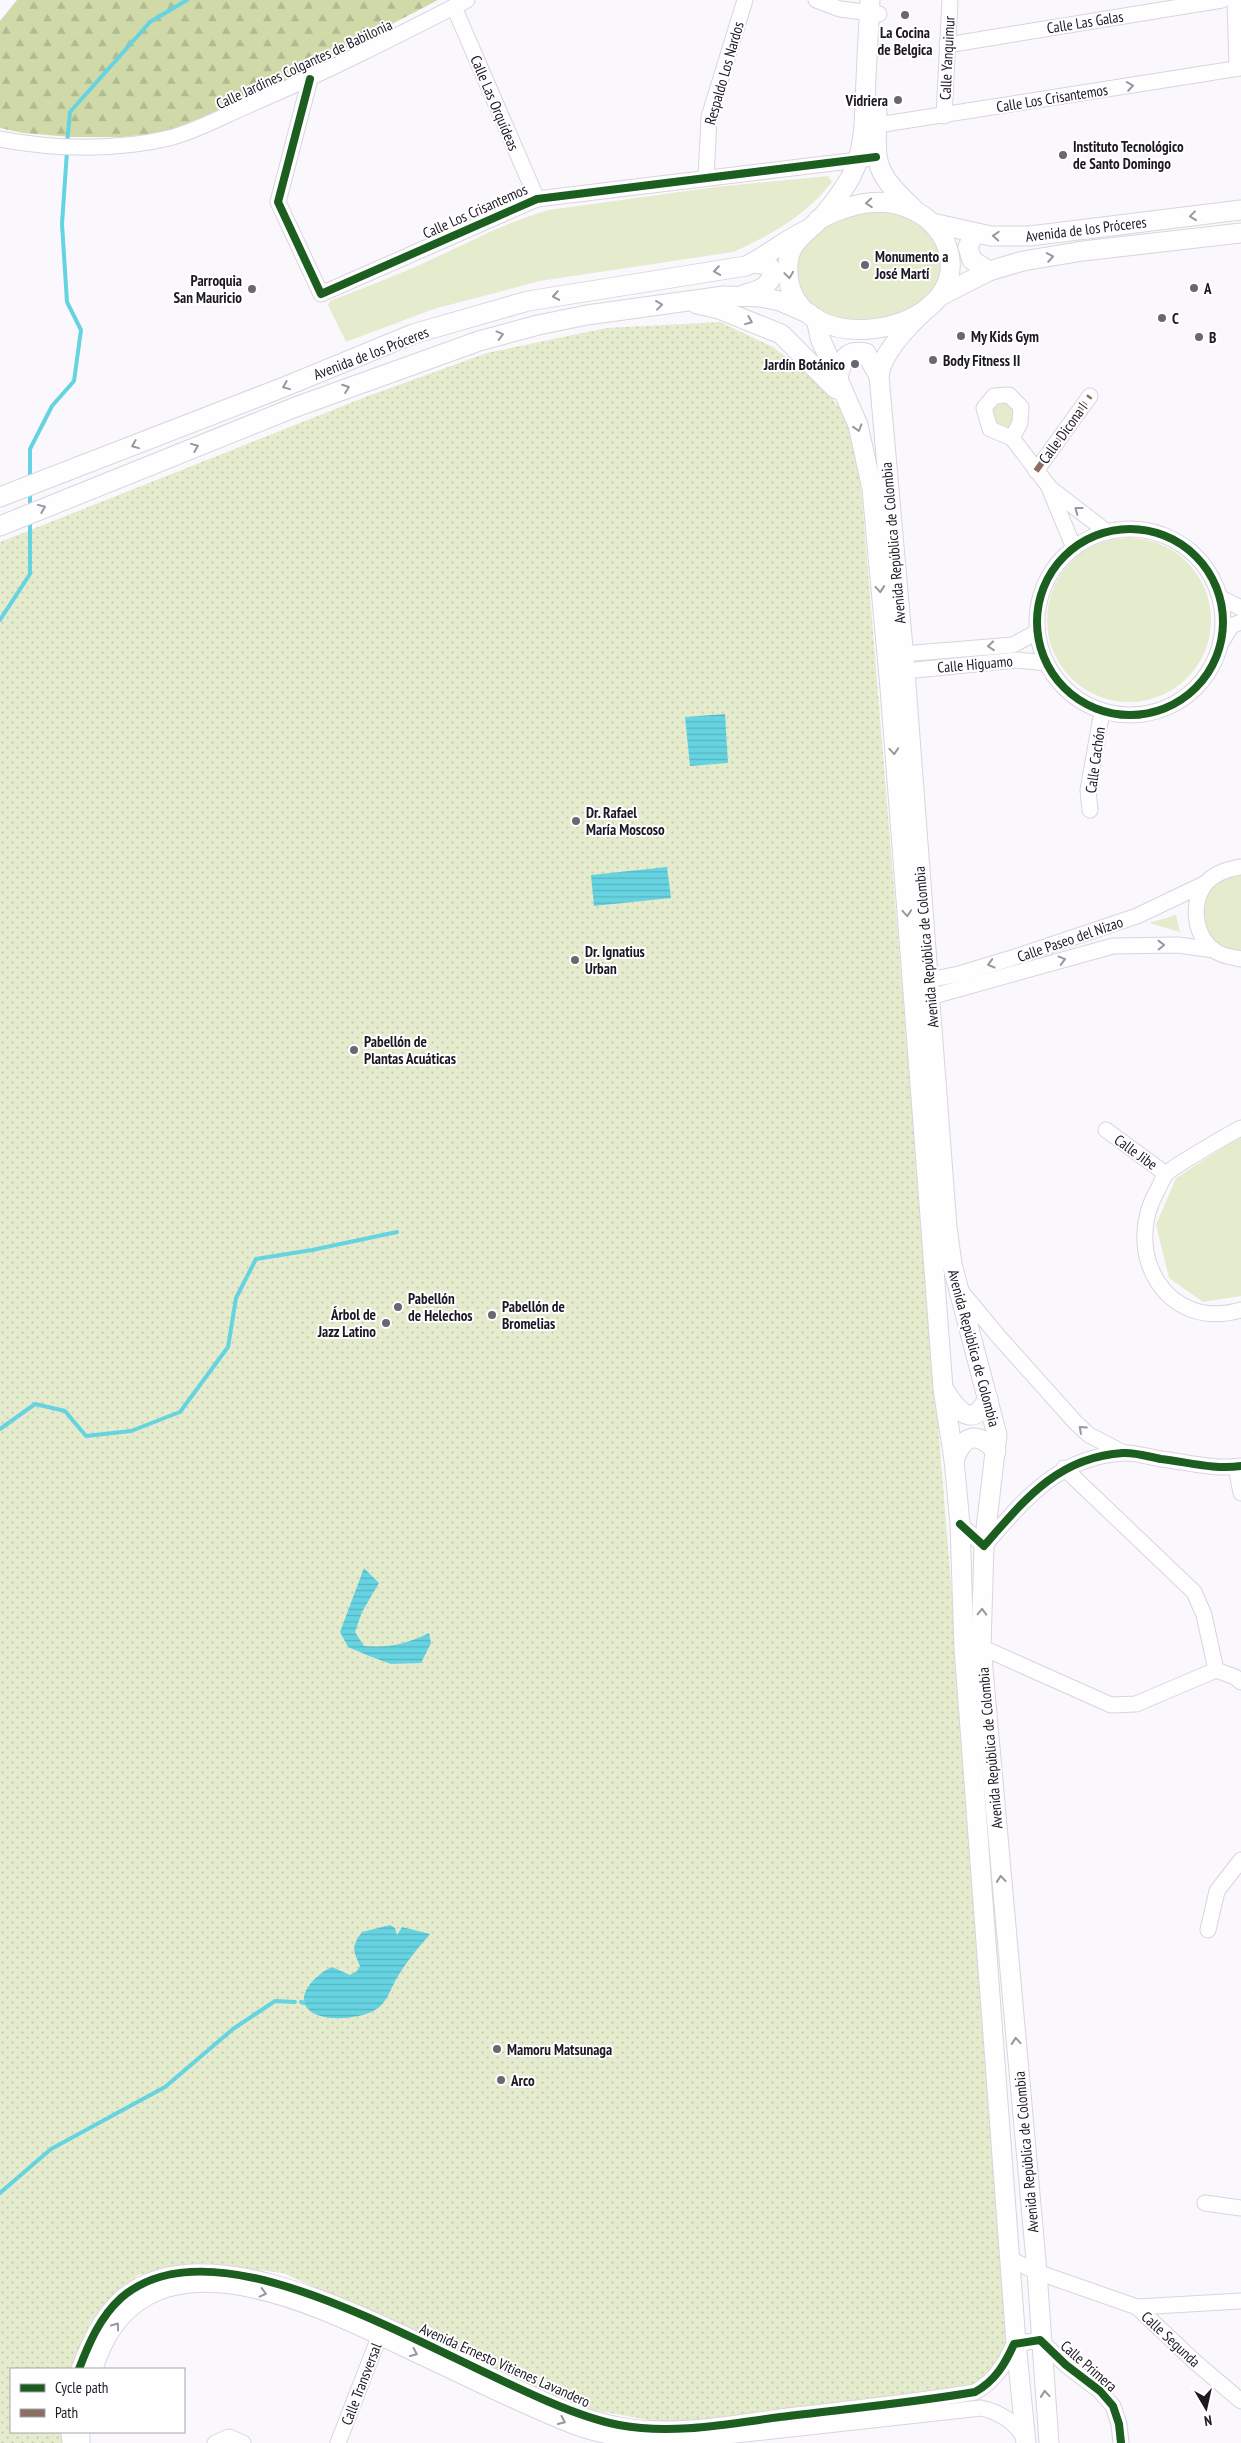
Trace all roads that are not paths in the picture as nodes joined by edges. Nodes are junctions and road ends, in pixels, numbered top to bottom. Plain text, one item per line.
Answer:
1 (746, 0) edge
2 (816, 0) edge
3 (950, 0) edge
4 (1222, 0) edge
5 (1234, 0) edge
6 (461, 4) edge
7 (874, 7) edge
8 (947, 45) junction
9 (1239, 68) edge
10 (310, 79) junction
11 (944, 116) junction
12 (870, 127) junction
13 (0, 139) edge
14 (867, 158) junction
15 (706, 178) junction
16 (537, 199) junction
17 (1241, 210) edge
18 (926, 219) junction
19 (812, 225) junction
20 (1241, 233) edge
21 (974, 234) junction
22 (753, 263) junction
23 (989, 271) junction
24 (741, 295) junction
25 (937, 299) junction
26 (686, 302) junction
27 (813, 316) junction
28 (879, 376) junction
29 (838, 378) junction
30 (1090, 396) dead end
31 (846, 400) junction
32 (1012, 438) dead end
33 (1036, 471) junction
34 (1050, 488) junction
35 (0, 497) edge
36 (0, 526) edge
37 (1107, 532) junction
38 (1074, 548) junction
39 (1221, 598) junction
40 (1241, 608) edge
41 (1241, 622) edge
42 (1037, 632) junction
43 (1221, 644) junction
44 (904, 662) junction
45 (1046, 663) junction
46 (1102, 711) junction
47 (1090, 810) dead end
48 (1241, 855) edge
49 (1234, 868) edge
50 (1206, 883) junction
51 (1214, 950) junction
52 (1241, 959) edge
53 (930, 988) junction
54 (1241, 1128) edge
55 (1106, 1130) dead end
56 (1166, 1174) junction
57 (958, 1287) junction
58 (1241, 1310) edge
59 (943, 1388) junction
60 (988, 1398) junction
61 (996, 1451) junction
62 (1124, 1453) junction
63 (954, 1460) junction
64 (1238, 1466) edge
65 (1064, 1468) junction
66 (1241, 1493) edge
67 (960, 1524) junction
68 (984, 1546) junction
69 (981, 1647) junction
70 (1216, 1670) junction
71 (1239, 1678) edge
72 (1241, 1860) edge
73 (1208, 1930) dead end
74 (1205, 2204) dead end
75 (1241, 2208) edge
76 (1010, 2259) junction
77 (1037, 2272) junction
78 (1241, 2301) edge
79 (1137, 2307) junction
80 (382, 2331) junction
81 (1040, 2340) junction
82 (1016, 2343) junction
83 (80, 2368) edge
84 (95, 2368) edge
85 (1241, 2401) edge
86 (831, 2418) junction
87 (215, 2443) edge
88 (243, 2443) edge
89 (338, 2443) edge
90 (1025, 2443) edge
91 (1049, 2443) edge
92 (1122, 2443) edge

1 - 15 street, Respaldo Los Nardos
2 - 7 street
3 - 8 street, Calle Yanquimur
4 - 8 street, Calle Las Galas
5 - 9 street
6 - 10 street, Calle Jardines Colgantes de Babilonia
6 - 16 street, Calle Las Orquídeas
7 - 12 main road
8 - 11 street, Calle Yanquimur
11 -> 9 street, Calle Los Crisantemos
10 - 13 street, Calle Jardines Colgantes de Babilonia
10 - 16 street, Calle Los Crisantemos
11 - 12 street, Calle Los Crisantemos
12 - 14 main road
14 - 15 street, Calle Los Crisantemos
14 - 18 main road
14 - 19 main road
15 - 16 street, Calle Los Crisantemos
17 -> 21 main road, Avenida de los Próceres
18 -> 19 main road
18 - 21 main road, Avenida de los Próceres
18 - 25 main road
19 - 22 main road, Avenida de los Próceres
19 -> 27 main road
23 -> 20 main road, Avenida de los Próceres
21 - 23 main road
22 - 24 main road
22 -> 35 main road, Avenida de los Próceres
23 - 25 main road, Avenida de los Próceres
24 - 26 main road, Avenida de los Próceres
24 - 27 main road, Avenida de los Próceres
25 - 27 main road
25 - 28 main road, Avenida República de Colombia
26 -> 31 main road
36 -> 26 main road, Avenida de los Próceres
27 - 29 main road, Avenida República de Colombia
28 - 29 main road
28 - 44 main road, Avenida República de Colombia
29 - 31 main road, Avenida República de Colombia
30 - 33 street, Calle Dicona I
31 -> 59 main road, Avenida República de Colombia
32 - 33 street
33 - 34 street
37 -> 34 street
34 - 38 street
37 - 38 street
37 - 39 street
38 - 42 street
39 - 40 street
39 - 43 street
41 - 43 street
42 -> 44 street, Calle Higuamo
42 - 45 street
43 - 46 street
44 - 45 street, Calle Higuamo
44 - 53 main road, Avenida República de Colombia
45 - 46 street
46 - 47 street, Calle Cachón
48 - 49 street, Calle Paseo del Nizao
49 - 50 street, Calle Paseo del Nizao
50 - 51 street
50 -> 53 street, Calle Paseo del Nizao
51 - 52 street, Calle Paseo del Nizao
53 -> 51 street, Calle Paseo del Nizao
53 - 57 main road, Avenida República de Colombia
54 - 56 street
55 - 56 street, Calle Jibe
56 - 58 street
57 - 60 main road, Avenida República de Colombia
62 -> 57 street
59 - 60 main road
59 - 63 main road, Avenida República de Colombia
60 - 61 main road, Avenida República de Colombia
61 - 63 main road
61 - 68 main road, Avenida República de Colombia
62 - 64 street
62 - 65 street
63 - 67 main road, Avenida República de Colombia
64 - 66 street
65 - 68 street
65 - 70 street
67 - 68 street
67 - 76 main road, Avenida República de Colombia
69 -> 68 main road, Avenida República de Colombia
69 - 70 street
77 -> 69 main road, Avenida República de Colombia
70 - 71 street
72 - 73 street
74 - 75 street
76 - 77 street, Calle Segunda
76 - 82 main road, Avenida República de Colombia
77 - 79 street, Calle Segunda
77 - 81 main road, Avenida República de Colombia
78 - 79 street
79 - 85 street, Calle Segunda
80 - 83 street, Avenida Ernesto Vitienes Lavandero
84 -> 80 street, Avenida Ernesto Vitienes Lavandero
80 - 86 street, Avenida Ernesto Vitienes Lavandero
80 - 89 street, Calle Transversal
81 - 82 street
91 -> 81 main road, Avenida República de Colombia
81 - 92 street, Calle Primera
82 - 86 street, Avenida Ernesto Vitienes Lavandero
82 - 90 main road, Avenida República de Colombia
86 - 90 street, Avenida Ernesto Vitienes Lavandero
87 - 88 street

